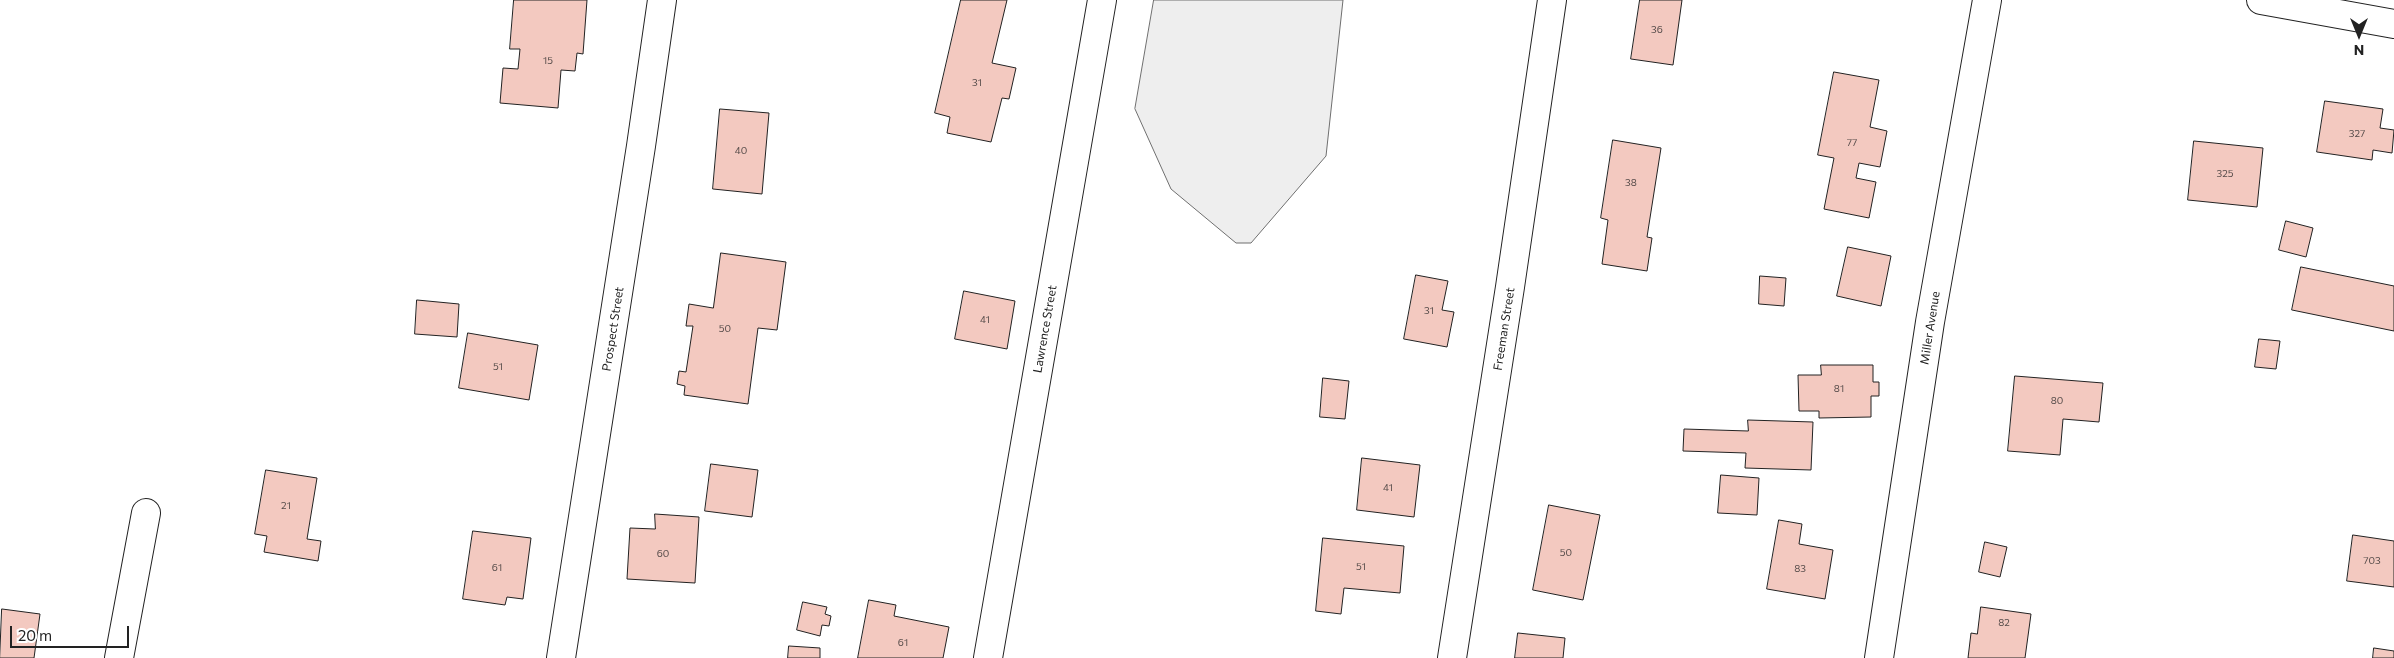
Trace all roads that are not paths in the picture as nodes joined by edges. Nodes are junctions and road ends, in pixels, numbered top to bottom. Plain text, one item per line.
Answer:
1 (662, 0) edge
2 (1102, 0) edge
3 (1552, 0) edge
4 (1987, 0) edge
5 (2261, 0) edge
6 (2394, 24) edge
7 (146, 513) dead end
8 (119, 658) edge
9 (561, 658) edge
10 (988, 658) edge
11 (1452, 658) edge
12 (1880, 658) edge

1 - 9 street, Prospect Street
2 - 10 street, Lawrence Street
3 - 11 street, Freeman Street
4 - 12 street, Miller Avenue
5 - 6 street
7 - 8 street

